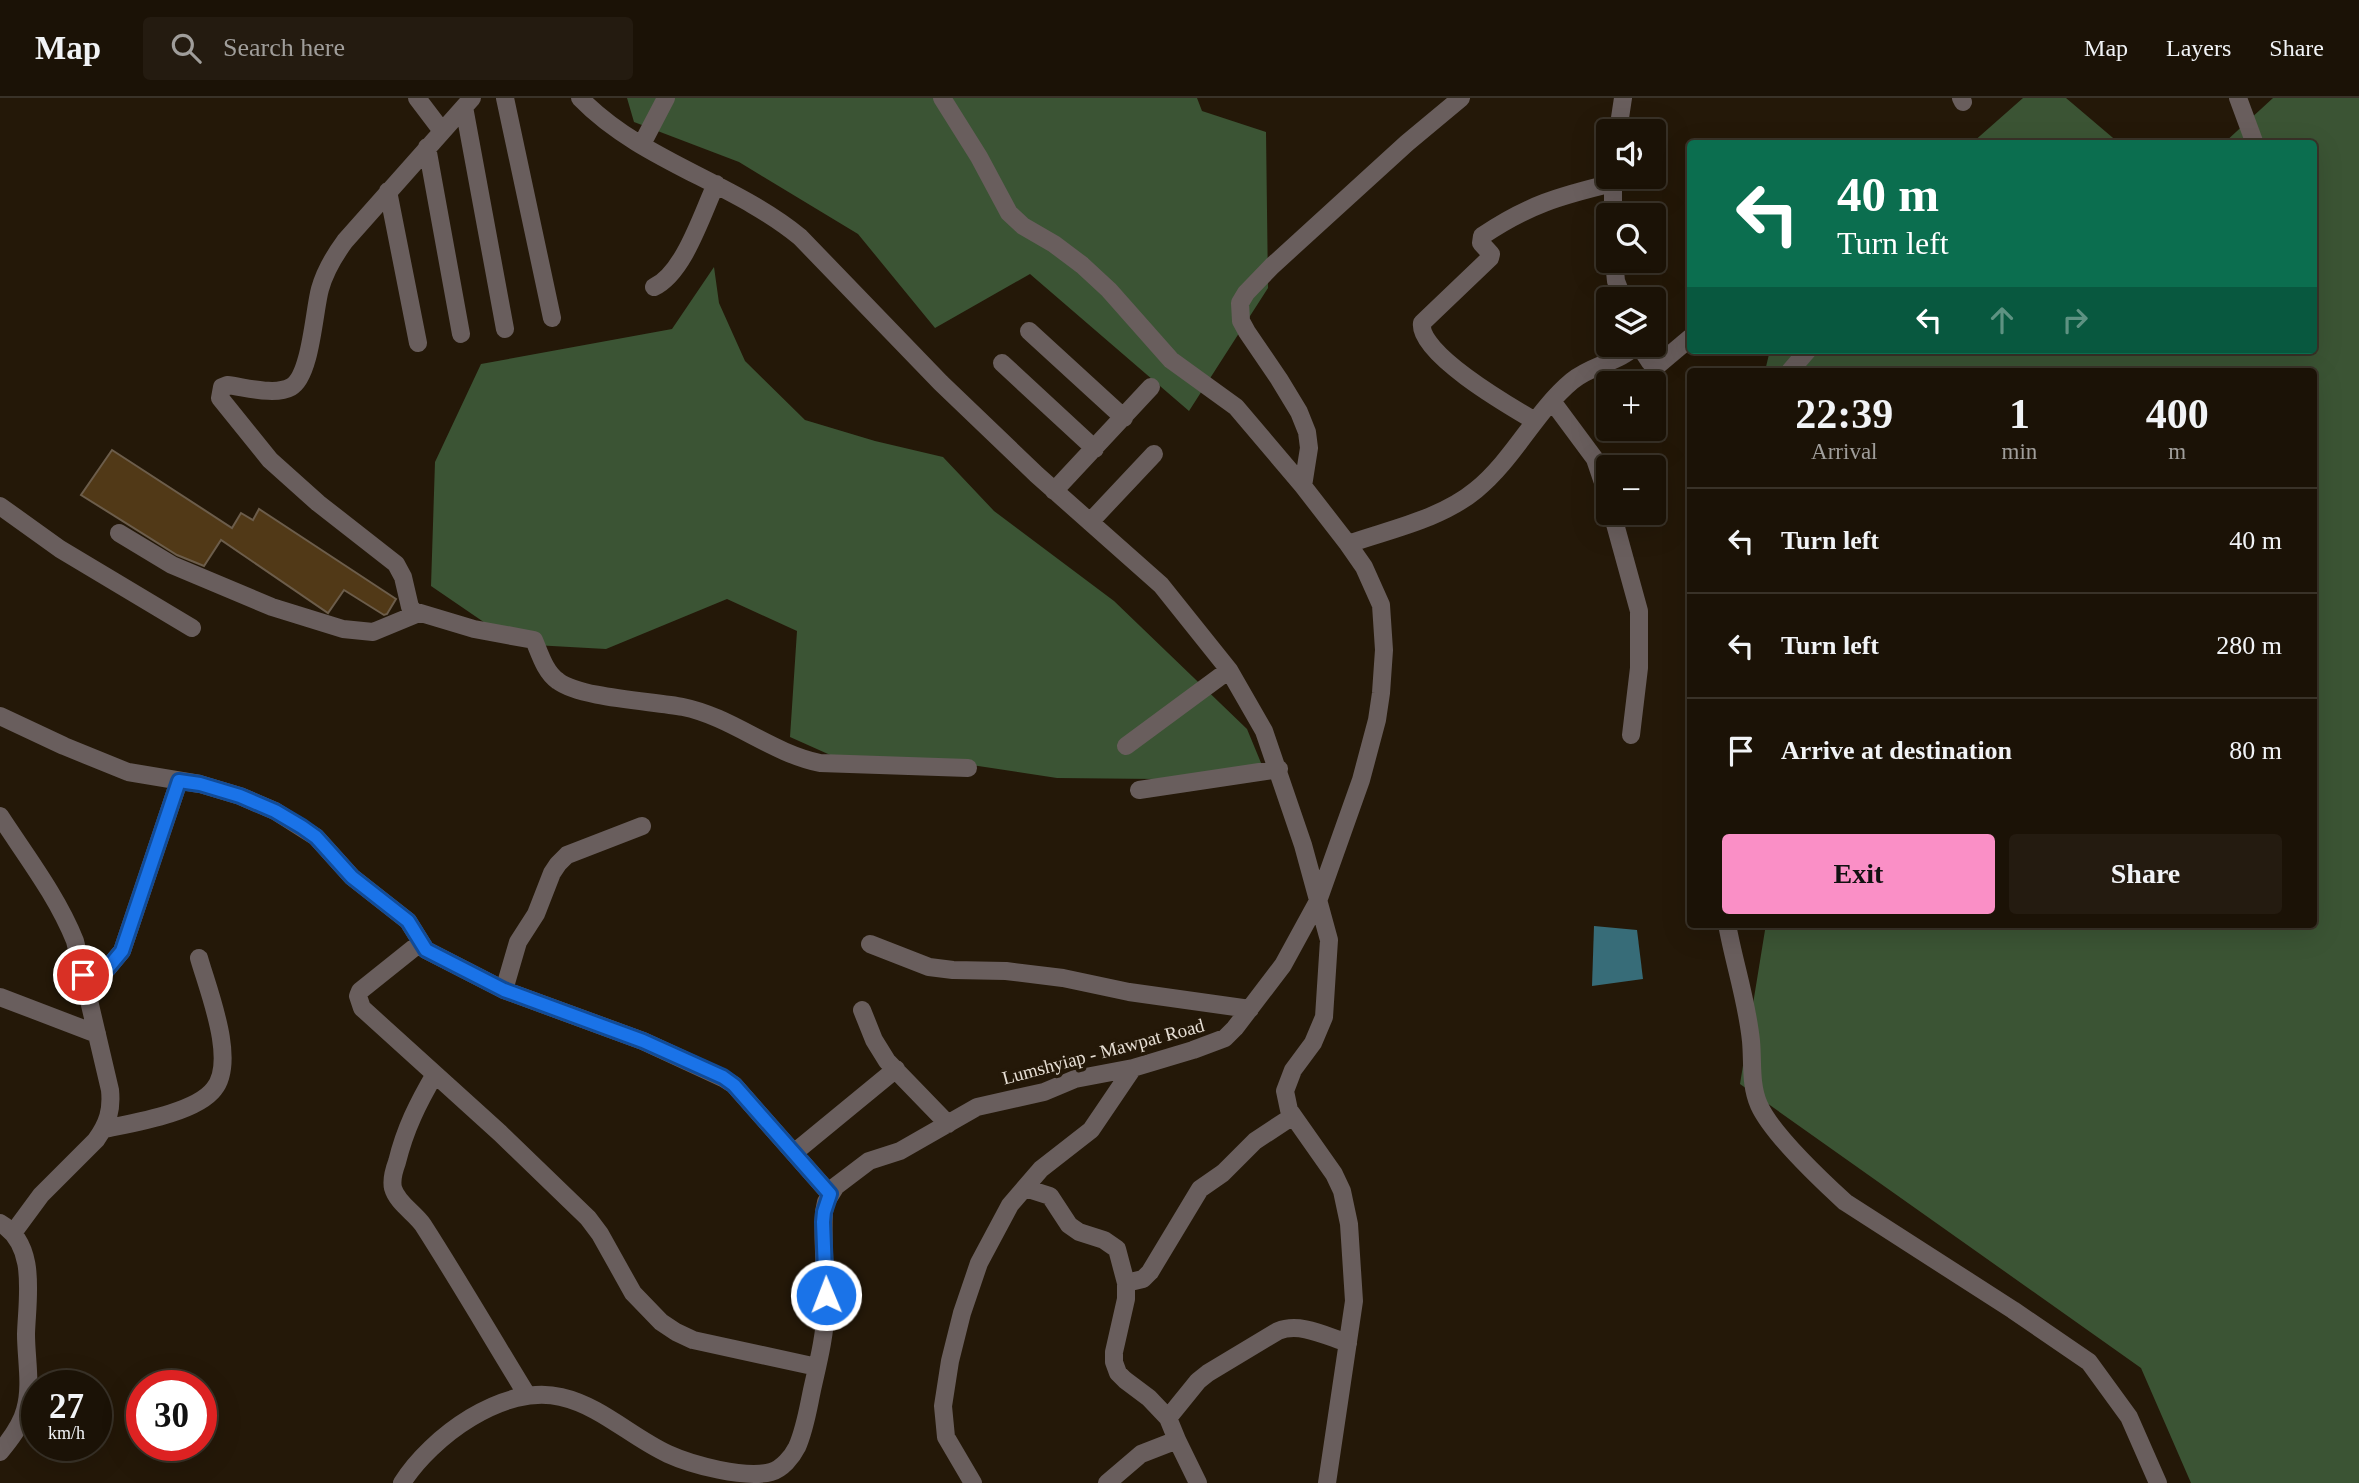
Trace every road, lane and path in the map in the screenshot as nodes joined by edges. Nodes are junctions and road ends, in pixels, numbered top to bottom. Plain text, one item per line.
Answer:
1 (418, 98) edge
2 (505, 98) edge
3 (580, 98) edge
4 (666, 98) edge
5 (942, 98) edge
6 (1461, 98) edge
7 (1623, 98) edge
8 (2238, 98) edge
9 (468, 103) edge
10 (1620, 119) edge
11 (442, 131) junction
12 (2254, 140) edge
13 (642, 144) junction
14 (427, 147) junction
15 (716, 184) junction
16 (1596, 185) edge
17 (388, 191) junction
18 (654, 287) dead end
19 (552, 318) dead end
20 (505, 329) dead end
21 (1029, 331) dead end
22 (461, 334) dead end
23 (1687, 341) edge
24 (418, 343) dead end
25 (1805, 354) edge
26 (1615, 357) edge
27 (1646, 357) edge
28 (1002, 363) dead end
29 (1793, 368) edge
30 (1152, 387) dead end
31 (1552, 401) junction
32 (1124, 418) junction
33 (1535, 421) junction
34 (1095, 449) junction
35 (1154, 454) dead end
36 (1596, 462) edge
37 (1303, 486) junction
38 (1054, 491) junction
39 (0, 506) edge
40 (1090, 522) junction
41 (1615, 525) edge
42 (119, 533) dead end
43 (1348, 544) junction
44 (419, 613) junction
45 (192, 628) dead end
46 (1228, 670) junction
47 (0, 716) edge
48 (1631, 735) dead end
49 (1126, 746) dead end
50 (968, 768) dead end
51 (1279, 769) junction
52 (179, 781) junction
53 (1139, 790) dead end
54 (0, 816) edge
55 (642, 826) dead end
56 (1318, 901) junction
57 (1728, 928) edge
58 (420, 943) junction
59 (870, 944) dead end
60 (199, 958) dead end
61 (83, 975) junction
62 (504, 990) junction
63 (0, 997) edge
64 (1250, 1009) junction
65 (862, 1010) dead end
66 (97, 1034) junction
67 (1133, 1068) junction
68 (896, 1069) junction
69 (435, 1074) junction
70 (1293, 1116) junction
71 (948, 1124) junction
72 (104, 1129) junction
73 (795, 1152) junction
74 (1025, 1188) junction
75 (830, 1194) junction
76 (6, 1228) edge
77 (1126, 1283) junction
78 (1348, 1343) junction
79 (817, 1367) junction
80 (527, 1395) junction
81 (1168, 1418) junction
82 (1177, 1440) junction
83 (0, 1452) edge
84 (763, 1478) edge
85 (402, 1483) edge
86 (973, 1483) edge
87 (1107, 1483) edge
88 (1198, 1483) edge
89 (1327, 1483) edge
90 (2158, 1483) edge

1 - 11 street
2 - 19 street
3 - 13 street
4 - 13 street
5 - 37 street, Lumshyiap - Mawpat Road
6 - 37 street
7 - 10 street
8 - 12 street
9 - 11 street
9 - 20 street
11 - 14 street
13 - 15 street
14 - 17 street
14 - 22 street
15 - 18 street
15 - 38 street
16 - 33 street
17 - 24 street
17 - 44 street
21 - 32 street
23 - 27 street
25 - 29 street
26 - 31 street
28 - 34 street
30 - 32 street
31 - 33 street
31 - 36 street
32 - 34 street
33 - 43 street
34 - 38 street
35 - 40 street
37 - 43 street, Lumshyiap - Mawpat Road
38 - 40 street
39 - 45 street
40 - 46 street
41 - 48 street
42 - 44 street
43 - 56 street, Lumshyiap - Mawpat Road
44 - 50 street
46 - 49 street
46 - 51 street
47 - 52 street
51 - 53 street
51 - 56 street
52 - 58 street
52 - 61 street
54 - 61 street
55 - 62 street
56 - 64 street, Lumshyiap - Mawpat Road
56 - 70 street
57 - 90 street
58 - 62 street
58 - 69 street
59 - 64 street
60 - 72 street
61 - 66 street
62 - 73 street
63 - 66 street
64 - 67 street, Lumshyiap - Mawpat Road
65 - 68 street
66 - 72 street
67 - 71 street, Lumshyiap - Mawpat Road
67 - 74 street
68 - 71 street
68 - 73 street
69 - 79 street
69 - 80 street
70 - 77 street
70 - 78 street
71 - 75 street, Lumshyiap - Mawpat Road
72 - 76 street
73 - 75 street
74 - 77 street
74 - 86 street
75 - 79 street
76 - 83 street
77 - 81 street
78 - 81 street
78 - 89 street
79 - 84 street
80 - 84 street
80 - 85 street
81 - 82 street
82 - 87 street
82 - 88 street

